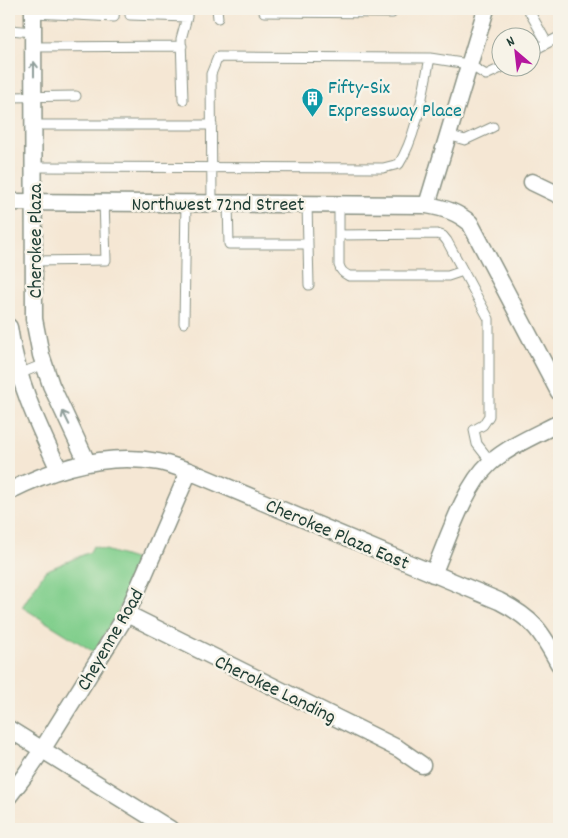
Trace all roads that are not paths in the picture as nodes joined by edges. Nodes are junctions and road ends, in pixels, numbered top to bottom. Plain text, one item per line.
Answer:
1 (114, 9) edge
2 (130, 9) edge
3 (392, 9) edge
4 (486, 9) edge
5 (528, 9) edge
6 (34, 11) edge
7 (75, 12) edge
8 (264, 12) dead end
9 (187, 13) edge
10 (9, 30) edge
11 (559, 37) edge
12 (34, 39) junction
13 (547, 43) junction
14 (182, 46) junction
15 (540, 47) edge
16 (430, 58) junction
17 (468, 64) junction
18 (490, 74) edge
19 (76, 96) dead end
20 (9, 97) edge
21 (34, 97) junction
22 (183, 100) dead end
23 (34, 125) junction
24 (212, 126) junction
25 (493, 127) dead end
26 (448, 134) junction
27 (34, 167) junction
28 (212, 168) junction
29 (532, 182) dead end
30 (559, 195) edge
31 (9, 202) edge
32 (34, 202) junction
33 (104, 202) junction
34 (186, 203) junction
35 (220, 203) junction
36 (307, 204) junction
37 (339, 204) junction
38 (427, 205) junction
39 (339, 235) junction
40 (308, 244) junction
41 (33, 261) junction
42 (463, 271) junction
43 (309, 284) dead end
44 (184, 323) dead end
45 (9, 327) edge
46 (44, 364) junction
47 (14, 376) edge
48 (559, 392) edge
49 (559, 422) edge
50 (87, 462) junction
51 (492, 462) junction
52 (59, 470) junction
53 (189, 471) junction
54 (9, 491) edge
55 (433, 574) junction
56 (127, 614) junction
57 (559, 664) edge
58 (9, 729) edge
59 (42, 750) junction
60 (422, 766) dead end
61 (9, 796) edge
62 (170, 829) edge

1 - 7 lane
2 - 9 lane
3 - 8 lane
4 - 17 street
5 - 13 lane
6 - 7 lane
6 - 12 street, Cherokee Plaza
9 - 14 lane
10 - 12 lane
11 - 13 lane
12 - 14 lane
21 -> 12 street, Cherokee Plaza
13 - 15 lane
14 - 22 lane
16 - 17 lane
16 - 24 lane
16 - 28 lane
17 - 18 lane
17 - 26 street
19 - 21 lane
20 - 21 lane
21 - 23 street, Cherokee Plaza
23 - 24 lane
23 - 27 street, Cherokee Plaza
24 - 28 lane
25 - 26 lane
26 - 38 street
27 - 28 lane
27 - 32 street, Cherokee Plaza
28 - 35 lane
29 - 30 street
31 - 32 street, Northwest 72nd Street
32 - 33 street, Northwest 72nd Street
32 - 41 street, Cherokee Plaza
33 - 34 street, Northwest 72nd Street
33 - 41 lane
34 - 35 street, Northwest 72nd Street
34 - 44 lane
35 - 36 street, Northwest 72nd Street
35 - 40 lane
36 - 37 street, Northwest 72nd Street
36 - 40 lane
37 - 38 street, Northwest 72nd Street
37 - 39 lane
38 - 48 street, Northwest 72nd Street
39 - 42 lane
39 - 42 lane
40 - 43 lane
41 - 46 street, Cherokee Plaza
42 - 51 lane
45 - 47 street
46 - 47 lane
50 -> 46 street, Cherokee Plaza
47 - 52 street
49 - 51 street
50 - 52 street, Cherokee Plaza East
50 - 53 street, Cherokee Plaza East
51 - 55 street
52 - 54 street, Cherokee Plaza East
53 - 55 street, Cherokee Plaza East
53 - 56 street, Cheyenne Road
55 - 57 street, Cherokee Plaza East
56 - 59 street, Cheyenne Road
56 - 60 street, Cherokee Landing
58 - 59 street
59 - 61 street, Cheyenne Road
59 - 62 street

